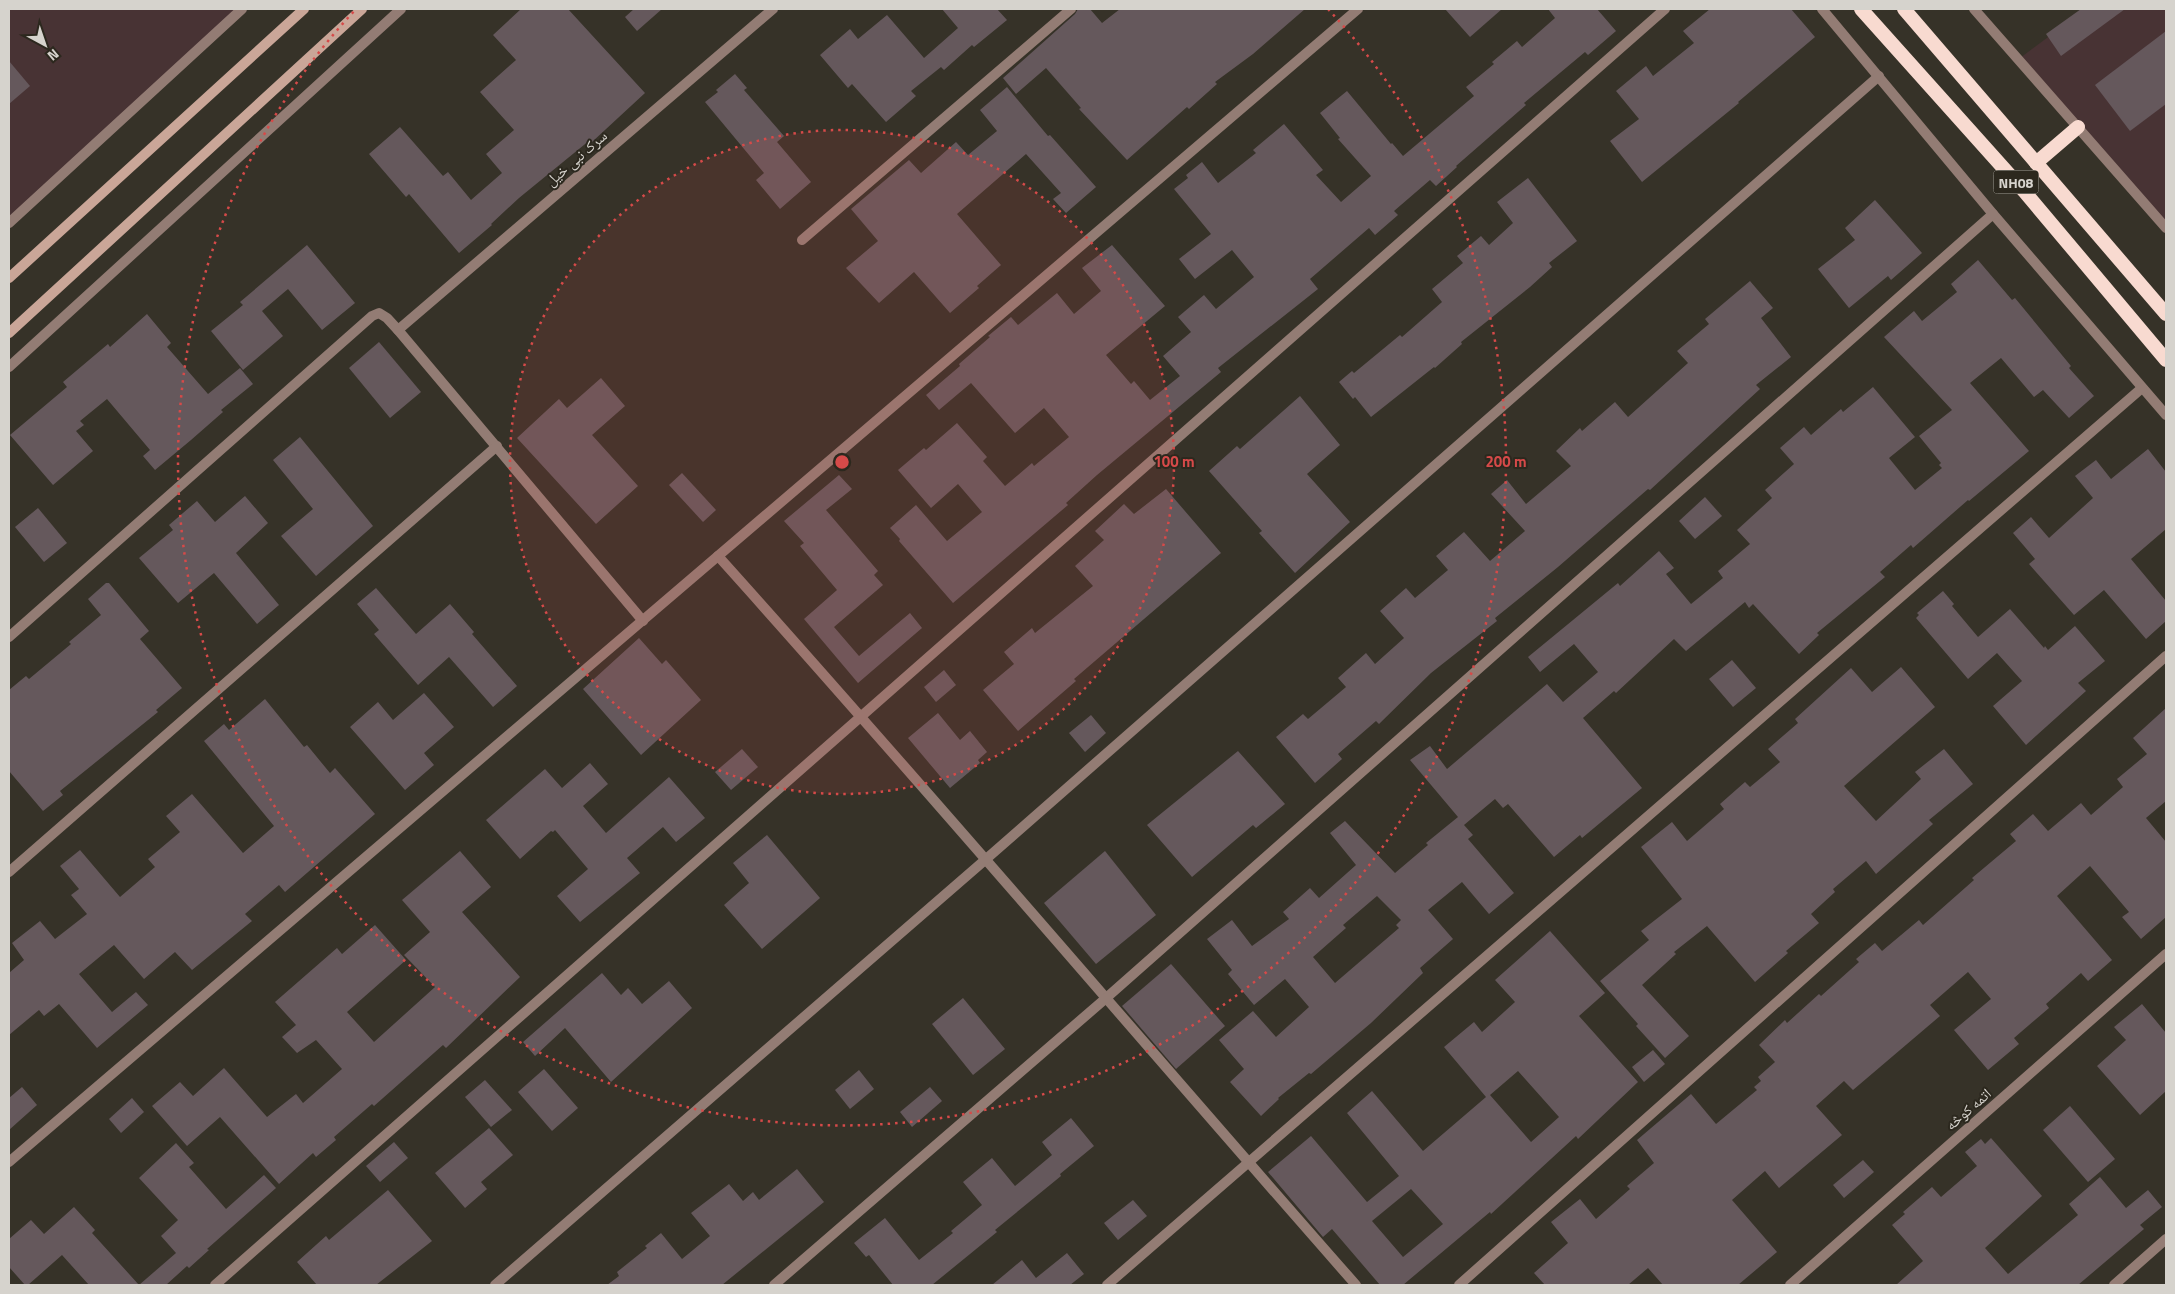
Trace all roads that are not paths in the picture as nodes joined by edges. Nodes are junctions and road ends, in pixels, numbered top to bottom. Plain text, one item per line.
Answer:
1 (242, 9) edge
2 (304, 9) edge
3 (362, 9) edge
4 (401, 9) edge
5 (773, 9) edge
6 (1071, 9) edge
7 (1358, 9) edge
8 (1665, 9) edge
9 (1822, 9) edge
10 (1861, 9) edge
11 (1904, 9) edge
12 (1974, 9) edge
13 (1879, 76) junction
14 (2078, 127) junction
15 (2036, 163) junction
16 (1993, 214) junction
17 (9, 222) edge
18 (2166, 228) edge
19 (802, 240) dead end
20 (9, 278) edge
21 (2166, 313) edge
22 (398, 330) junction
23 (9, 333) edge
24 (2166, 360) edge
25 (9, 367) edge
26 (2142, 388) junction
27 (2166, 415) edge
28 (497, 446) junction
29 (718, 556) junction
30 (643, 621) junction
31 (9, 638) edge
32 (2166, 656) edge
33 (862, 716) junction
34 (985, 860) junction
35 (9, 872) edge
36 (2166, 954) edge
37 (1105, 999) junction
38 (9, 1162) edge
39 (1248, 1162) junction
40 (2166, 1239) edge
41 (215, 1285) edge
42 (495, 1285) edge
43 (774, 1285) edge
44 (1107, 1285) edge
45 (1356, 1285) edge
46 (1459, 1285) edge
47 (1790, 1285) edge
48 (2114, 1285) edge

1 - 17 street
2 - 20 main road
3 - 23 main road
4 - 25 street
5 - 22 street, سرک نبی خیل
6 - 19 street
7 - 29 street
8 - 33 street
9 - 13 street
10 - 24 highway, NH08
11 - 15 highway, NH08
12 - 14 street
13 - 16 street
13 - 34 street
14 - 15 highway
14 - 18 street
15 - 21 highway, NH08
16 - 26 street
16 - 37 street
22 - 28 street
22 - 31 street
26 - 27 street
26 - 39 street
28 - 30 street
28 - 35 street
29 - 30 street
29 - 33 street
30 - 38 street
32 - 46 street
33 - 34 street
33 - 41 street
34 - 37 street
34 - 42 street
36 - 47 street, اتمه کوڅه
37 - 39 street
37 - 43 street
39 - 44 street
39 - 45 street
40 - 48 street

